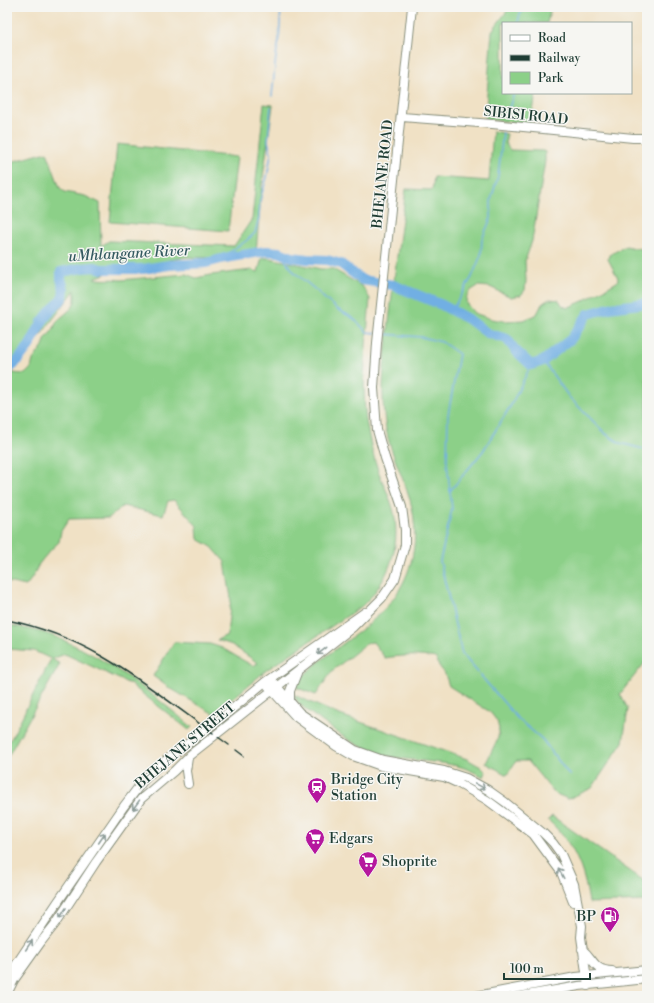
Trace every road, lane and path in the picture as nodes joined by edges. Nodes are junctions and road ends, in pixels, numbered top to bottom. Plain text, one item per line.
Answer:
1 (412, 7) edge
2 (402, 117) junction
3 (647, 138) edge
4 (377, 343) joint
5 (372, 607) junction
6 (298, 670) junction
7 (268, 680) junction
8 (274, 688) junction
9 (290, 702) junction
10 (188, 757) junction
11 (188, 784) dead end
12 (581, 937) junction
13 (582, 950) junction
14 (647, 970) edge
15 (635, 971) junction
16 (587, 977) junction
17 (7, 978) edge
18 (647, 979) edge
19 (588, 986) junction
20 (7, 994) edge
21 (476, 996) edge
22 (521, 996) edge

1 - 2 street, BHEJANE ROAD
2 - 3 street, SIBISI ROAD
2 - 4 street, BHEJANE ROAD
4 - 5 street, BHEJANE STREET
5 -> 6 street, BHEJANE STREET
5 - 7 street, BHEJANE STREET
6 - 8 street, BHEJANE STREET
6 - 9 street
7 - 8 street
17 -> 7 street, BHEJANE STREET
8 - 9 street
8 - 10 street, BHEJANE STREET
12 -> 8 street
9 -> 12 street
10 - 11 street
10 -> 20 street, BHEJANE STREET
12 - 13 street
13 - 15 street
13 - 16 street
14 - 15 street
15 - 16 street
16 - 19 street
16 - 21 street
18 - 19 street
19 - 22 street

